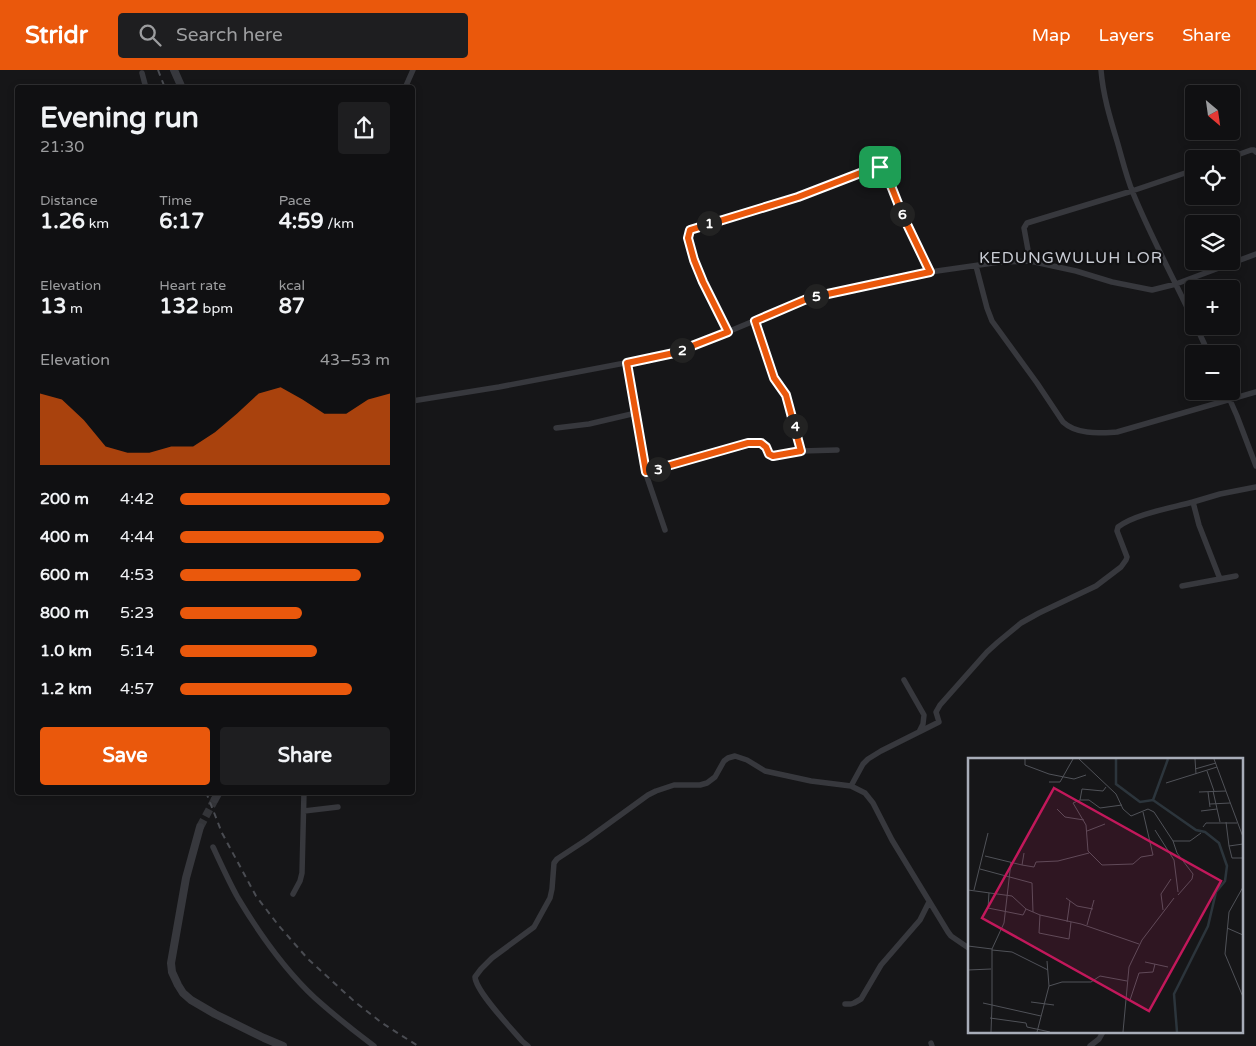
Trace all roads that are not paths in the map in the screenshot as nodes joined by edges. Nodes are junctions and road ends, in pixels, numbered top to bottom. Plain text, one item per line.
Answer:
1 (174, 70) edge
2 (413, 70) edge
3 (1101, 70) edge
4 (142, 72) dead end
5 (145, 85) edge
6 (181, 85) edge
7 (406, 85) edge
8 (1256, 152) edge
9 (1240, 154) edge
10 (1185, 173) edge
11 (1132, 191) junction
12 (1256, 254) edge
13 (1030, 261) junction
14 (976, 266) junction
15 (930, 272) junction
16 (1176, 284) junction
17 (1185, 303) edge
18 (755, 321) junction
19 (728, 332) junction
20 (627, 363) junction
21 (1256, 392) edge
22 (1240, 397) edge
23 (1230, 400) joint
24 (415, 401) edge
25 (636, 413) junction
26 (556, 428) dead end
27 (837, 450) dead end
28 (801, 451) junction
29 (1256, 466) edge
30 (646, 472) junction
31 (1256, 487) edge
32 (1193, 502) junction
33 (665, 530) dead end
34 (1236, 576) dead end
35 (1220, 579) junction
36 (1182, 586) dead end
37 (904, 680) dead end
38 (919, 732) junction
39 (850, 786) junction
40 (304, 795) edge
41 (338, 807) dead end
42 (304, 811) junction
43 (200, 827) tunnel mouth
44 (212, 847) dead end
45 (293, 894) dead end
46 (929, 902) junction
47 (968, 948) edge
48 (845, 1004) dead end
49 (1102, 1034) edge
50 (283, 1046) edge
51 (374, 1046) edge
52 (528, 1046) edge
53 (1090, 1046) edge

1 - 6 street
2 - 7 street
3 - 11 street
4 - 5 street
8 - 9 street
10 - 11 street
11 - 13 street
11 - 16 street
12 - 16 street
13 - 14 street
13 - 16 street
14 - 15 street
14 - 23 street
15 - 18 street
15 - 19 street
16 - 17 street
18 - 19 street
18 - 28 street
19 - 20 street
20 - 24 street
20 - 25 street
21 - 22 street
23 - 29 street
25 - 26 street
25 - 30 street
27 - 28 street
28 - 30 street
30 - 33 street
31 - 32 street
32 - 35 street
32 - 38 street
34 - 35 street
35 - 36 street
37 - 38 street
38 - 39 street
39 - 46 street
39 - 52 street
40 - 42 street
41 - 42 street
42 - 45 street
43 - 50 street
44 - 51 street
46 - 47 street
46 - 48 street
49 - 53 street

